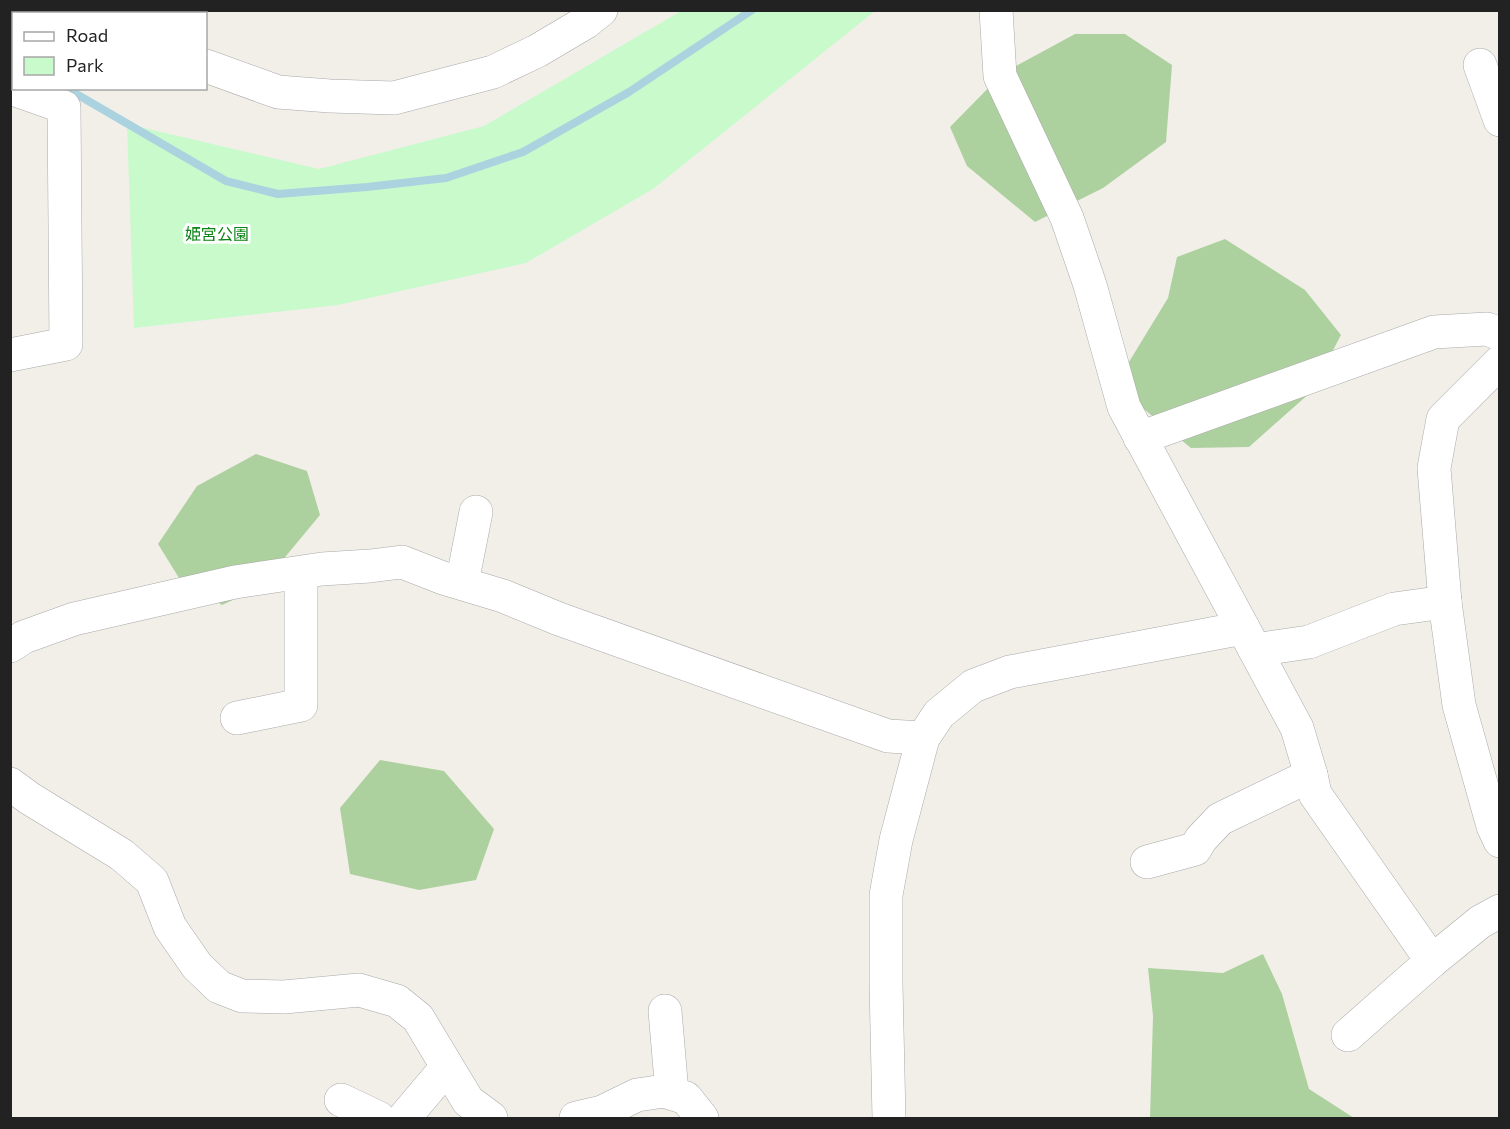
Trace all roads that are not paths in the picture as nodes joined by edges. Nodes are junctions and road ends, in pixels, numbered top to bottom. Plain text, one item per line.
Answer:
1 (601, 10) edge
2 (996, 10) edge
3 (1480, 65) dead end
4 (207, 66) edge
5 (16, 90) edge
6 (1500, 120) edge
7 (1500, 334) edge
8 (10, 355) edge
9 (1500, 362) edge
10 (1140, 438) junction
11 (476, 512) dead end
12 (300, 573) junction
13 (462, 583) junction
14 (1445, 602) junction
15 (1249, 639) junction
16 (10, 646) edge
17 (237, 718) dead end
18 (923, 738) junction
19 (1311, 775) junction
20 (10, 784) edge
21 (1500, 841) edge
22 (1147, 862) dead end
23 (1500, 911) edge
24 (1432, 961) junction
25 (665, 1011) dead end
26 (1348, 1035) dead end
27 (447, 1067) junction
28 (672, 1093) junction
29 (341, 1100) dead end
30 (379, 1119) edge
31 (404, 1119) edge
32 (491, 1119) edge
33 (576, 1119) edge
34 (702, 1119) edge
35 (889, 1119) edge

1 - 4 street
2 - 10 street
3 - 6 street
5 - 8 street
7 - 10 street
9 - 14 street
10 - 15 street
11 - 13 street
12 - 13 street
12 - 16 street
12 - 17 street
13 - 18 street
14 - 15 street
14 - 21 street
15 - 18 street
15 - 19 street
18 - 35 street
19 - 22 street
19 - 24 street
20 - 27 street
23 - 24 street
24 - 26 street
25 - 28 street
27 - 31 street
27 - 32 street
28 - 33 street
28 - 34 street
29 - 30 street

